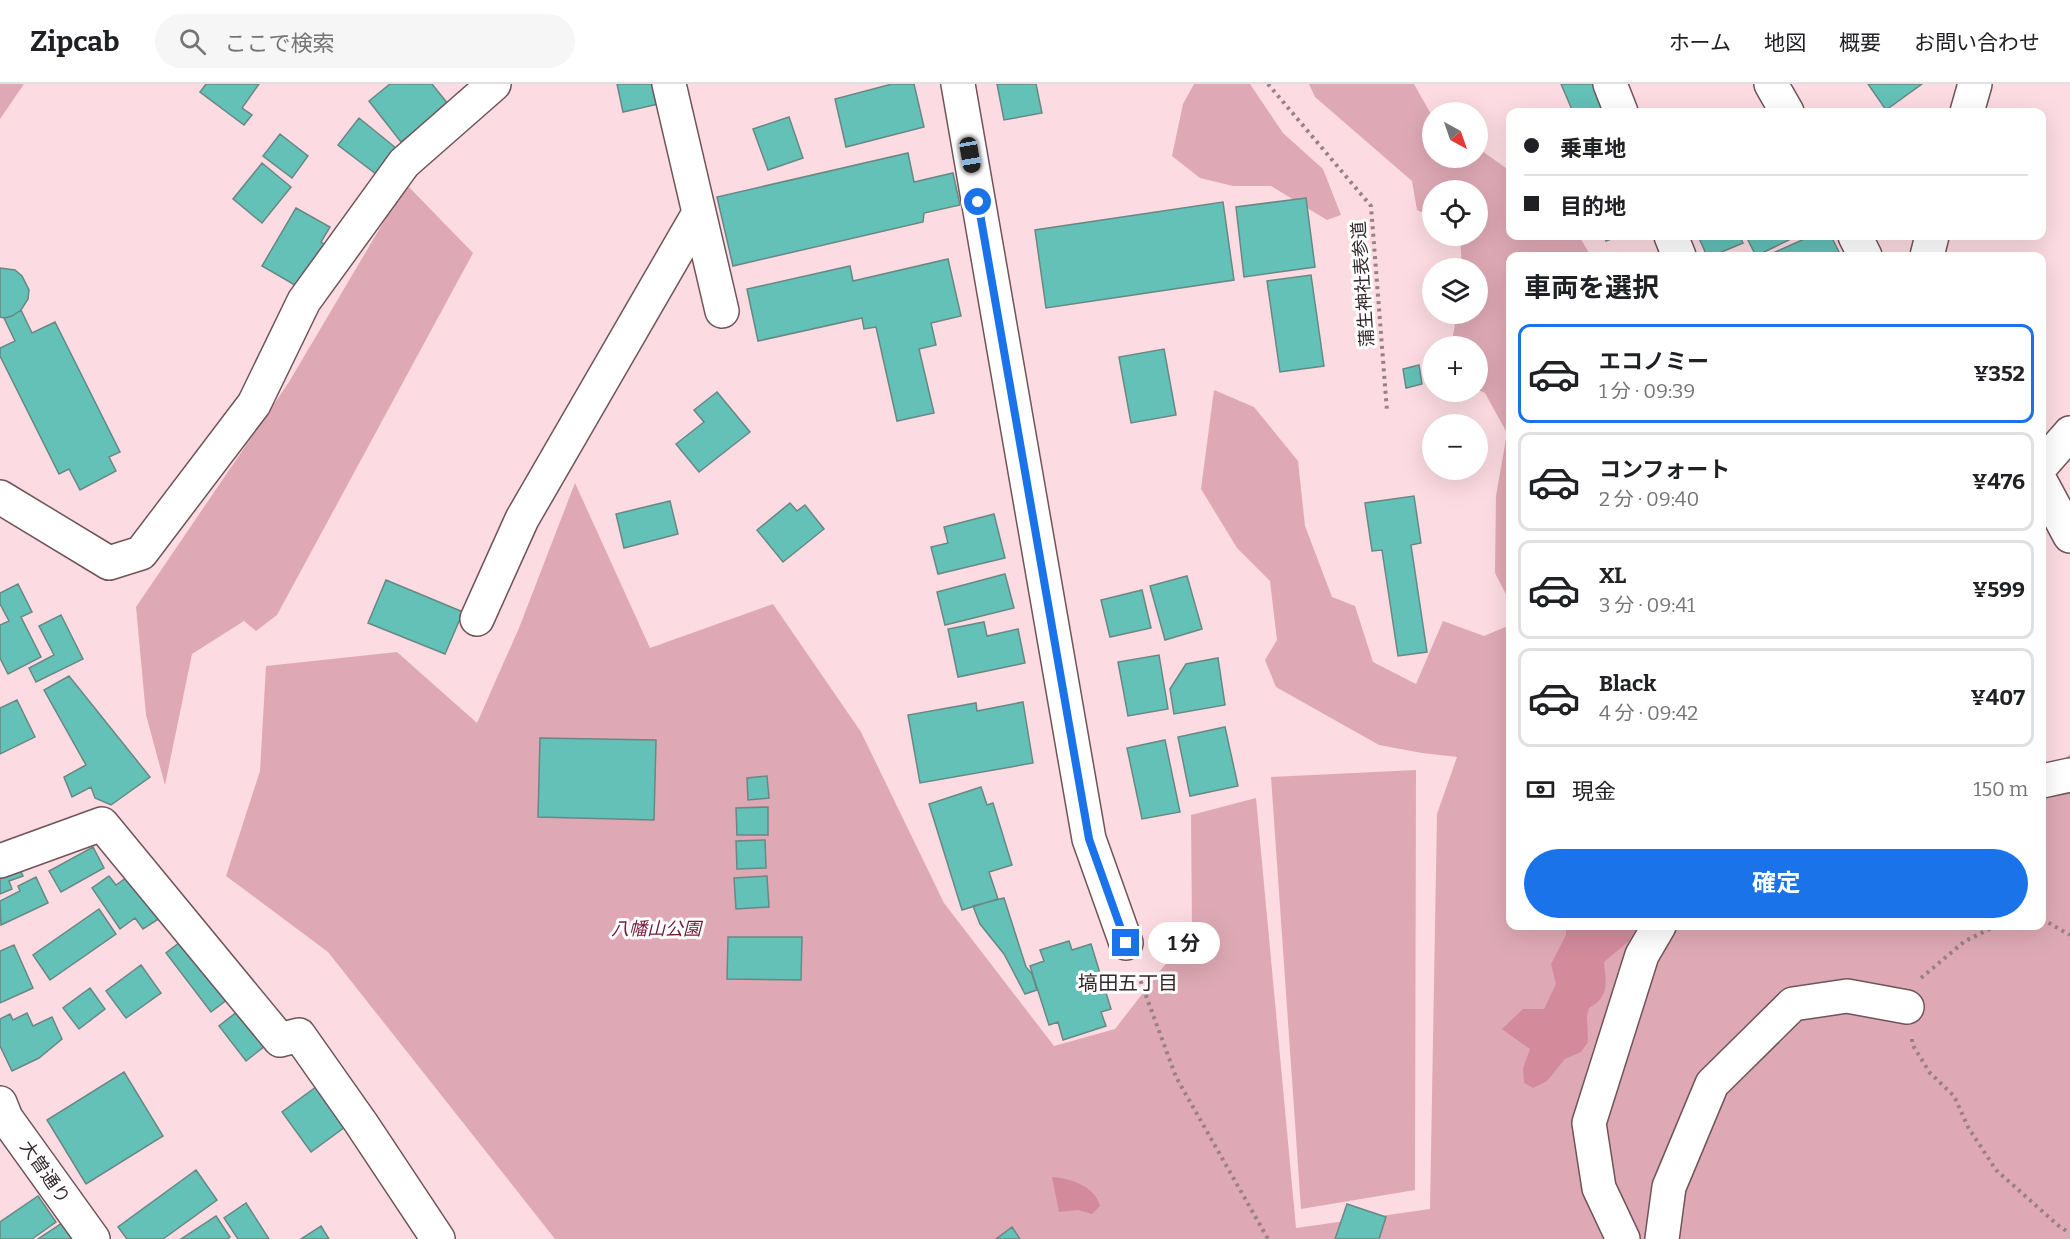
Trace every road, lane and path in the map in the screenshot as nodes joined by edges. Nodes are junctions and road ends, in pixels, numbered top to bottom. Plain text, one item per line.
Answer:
1 (494, 84) edge
2 (669, 84) edge
3 (958, 84) edge
4 (1268, 84) edge
5 (1610, 84) edge
6 (1771, 84) edge
7 (1975, 84) edge
8 (1620, 108) edge
9 (1785, 108) edge
10 (1968, 108) edge
11 (699, 213) junction
12 (722, 311) dead end
13 (1386, 411) dead end
14 (2070, 433) edge
15 (2046, 460) edge
16 (2046, 491) edge
17 (0, 497) edge
18 (2070, 536) edge
19 (477, 620) dead end
20 (2070, 775) edge
21 (2046, 780) edge
22 (0, 861) edge
23 (2046, 921) edge
24 (1657, 930) edge
25 (1988, 930) edge
26 (2070, 935) edge
27 (1126, 943) joint
28 (1907, 1007) junction
29 (2, 1110) edge
30 (2070, 1233) edge
31 (93, 1239) edge
32 (438, 1239) edge
33 (1268, 1239) edge
34 (1623, 1239) edge
35 (1662, 1239) edge

1 - 17 street
2 - 11 street
3 - 27 street
4 - 13 path, 蒲生神社表参道
5 - 8 street
6 - 9 street
7 - 10 street
11 - 12 street
11 - 19 street
14 - 15 street
16 - 18 street
20 - 21 street
22 - 32 street
23 - 26 path
24 - 34 street
25 - 28 path
27 - 33 path
28 - 30 path
28 - 35 street
29 - 31 street, 大曽通り

